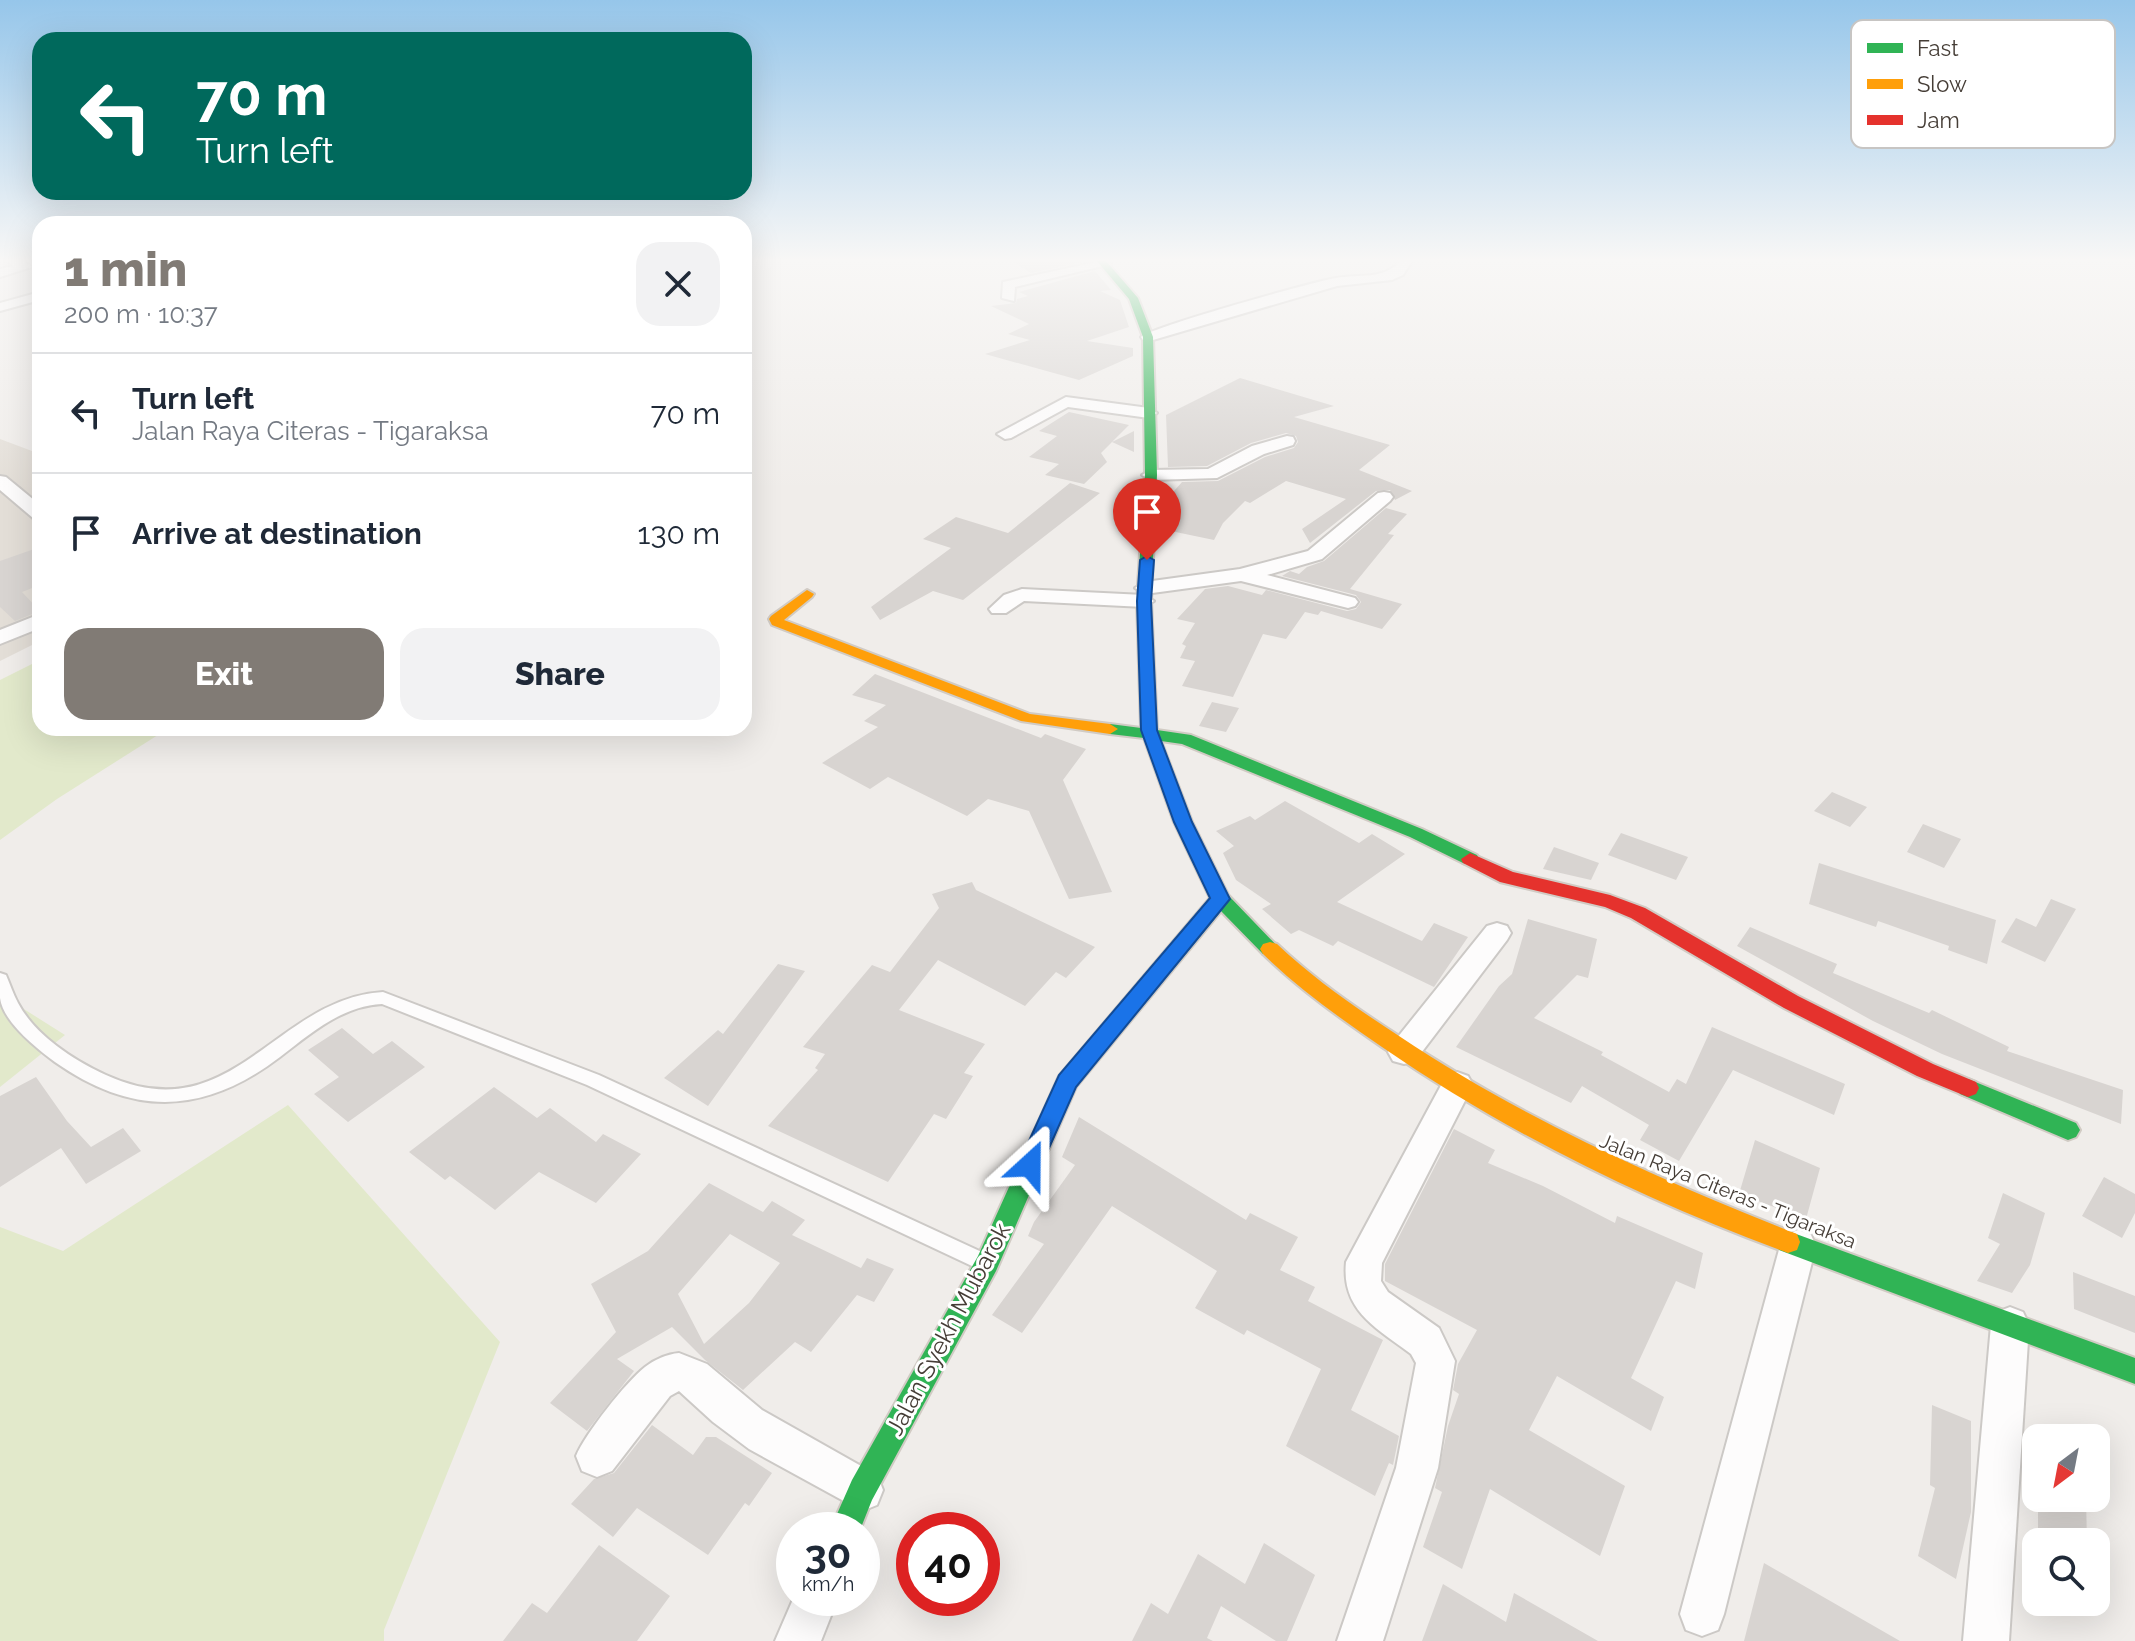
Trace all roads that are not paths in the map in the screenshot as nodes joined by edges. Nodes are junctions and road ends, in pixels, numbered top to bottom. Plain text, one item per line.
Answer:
1 (1148, 337) edge
2 (1149, 413) junction
3 (1005, 434) dead end
4 (1287, 441) dead end
5 (1151, 475) junction
6 (0, 481) edge
7 (32, 494) edge
8 (21, 497) junction
9 (1384, 497) dead end
10 (0, 504) edge
11 (32, 507) edge
12 (1241, 575) junction
13 (807, 594) dead end
14 (1144, 595) junction
15 (1348, 602) dead end
16 (999, 609) dead end
17 (32, 623) edge
18 (0, 637) edge
19 (1149, 730) junction
20 (1220, 899) junction
21 (1497, 933) dead end
22 (0, 979) edge
23 (1404, 1052) junction
24 (1457, 1085) junction
25 (2068, 1130) dead end
26 (1798, 1246) junction
27 (987, 1263) junction
28 (2010, 1325) junction
29 (2135, 1371) edge
30 (597, 1456) dead end
31 (862, 1490) junction
32 (853, 1512) edge
33 (1702, 1614) dead end
34 (808, 1616) edge
35 (798, 1641) edge
36 (1360, 1641) edge
37 (1986, 1641) edge

1 - 2 main road, Jalan Raya Citeras - Tigaraksa
2 - 3 street
2 - 5 main road, Jalan Raya Citeras - Tigaraksa
4 - 5 street
5 - 14 main road, Jalan Raya Citeras - Tigaraksa
6 - 8 street
7 - 8 street
8 - 10 street
8 - 11 street
9 - 12 street
12 - 14 street
12 - 15 street
13 - 19 main road
14 - 16 street
14 - 19 main road, Jalan Raya Citeras - Tigaraksa
17 - 18 street
19 - 20 main road, Jalan Raya Citeras - Tigaraksa
19 - 25 main road
20 - 23 main road, Jalan Raya Citeras - Tigaraksa
20 - 27 main road, Jalan Syekh Mubarok
21 - 23 street
22 - 27 lane
23 - 24 main road, Jalan Raya Citeras - Tigaraksa
24 - 26 main road, Jalan Raya Citeras - Tigaraksa
24 - 36 street
26 - 28 main road, Jalan Raya Citeras - Tigaraksa
26 - 33 street
27 - 31 main road, Jalan Syekh Mubarok
28 - 29 main road, Jalan Raya Citeras - Tigaraksa
28 - 37 street
30 - 31 street
31 - 32 main road, Jalan Syekh Mubarok
34 - 35 street

